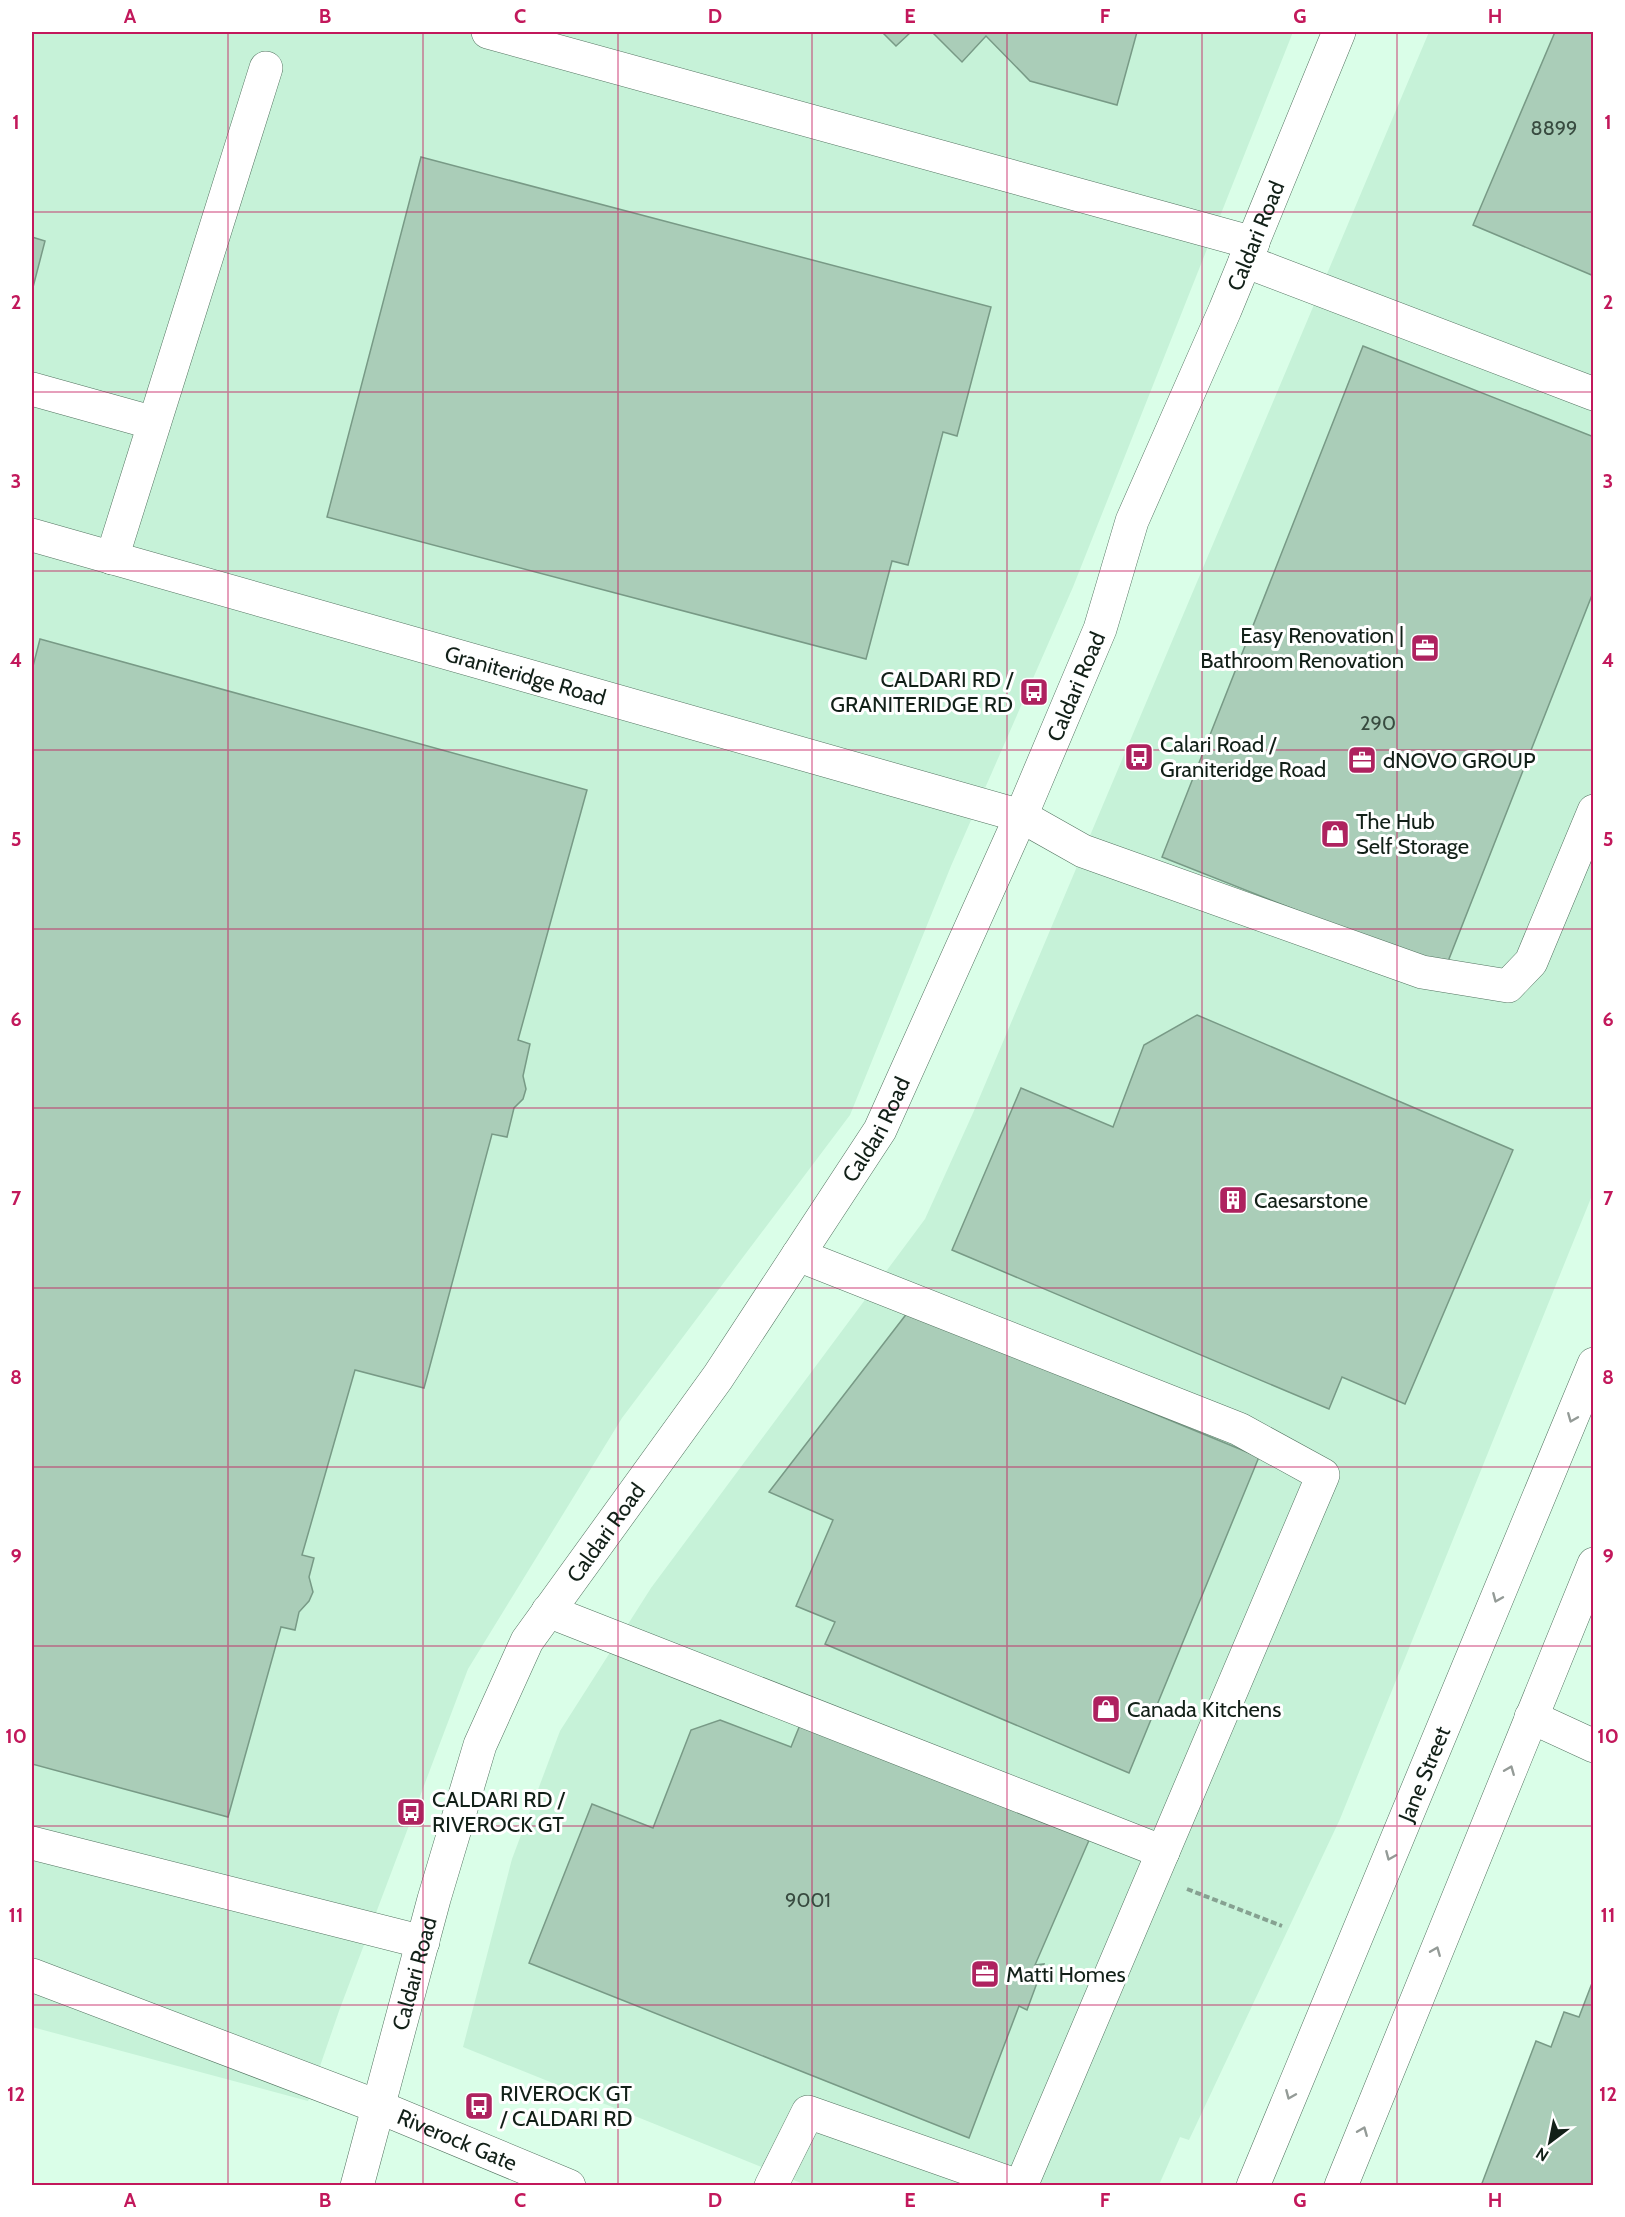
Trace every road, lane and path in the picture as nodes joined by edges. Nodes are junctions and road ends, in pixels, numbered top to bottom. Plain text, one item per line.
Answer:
1 (488, 32) edge
2 (1339, 32) edge
3 (266, 68) dead end
4 (1249, 252) junction
5 (32, 389) edge
6 (1593, 394) edge
7 (154, 423) junction
8 (32, 535) edge
9 (112, 558) junction
10 (1593, 811) edge
11 (1021, 816) junction
12 (798, 1255) junction
13 (1593, 1364) edge
14 (1593, 1564) edge
15 (548, 1611) junction
16 (1531, 1717) junction
17 (1593, 1746) edge
18 (32, 1843) edge
19 (1158, 1864) junction
20 (1281, 1926) dead end
21 (423, 1942) junction
22 (32, 1976) edge
23 (380, 2107) junction
24 (357, 2186) edge
25 (569, 2186) edge
26 (771, 2186) edge
27 (1019, 2186) edge
28 (1253, 2186) edge
29 (1341, 2186) edge

1 - 4 street
2 - 4 street, Caldari Road
3 - 7 street
4 - 6 street
4 - 11 street, Caldari Road
5 - 7 street
7 - 9 street
8 - 9 street, Graniteridge Road
9 - 11 street, Graniteridge Road
10 - 11 street, Graniteridge Road
11 - 12 street, Caldari Road
12 - 15 street, Caldari Road
12 - 19 street
13 -> 28 street, Jane Street
14 - 16 street
15 - 19 street
15 - 21 street, Caldari Road
16 - 17 street
29 -> 16 street
18 - 21 street
19 - 20 path
19 - 27 street
21 - 23 street, Caldari Road
22 - 23 street, Riverock Gate
23 - 24 street, Caldari Road
23 - 25 street, Riverock Gate
26 - 27 street

